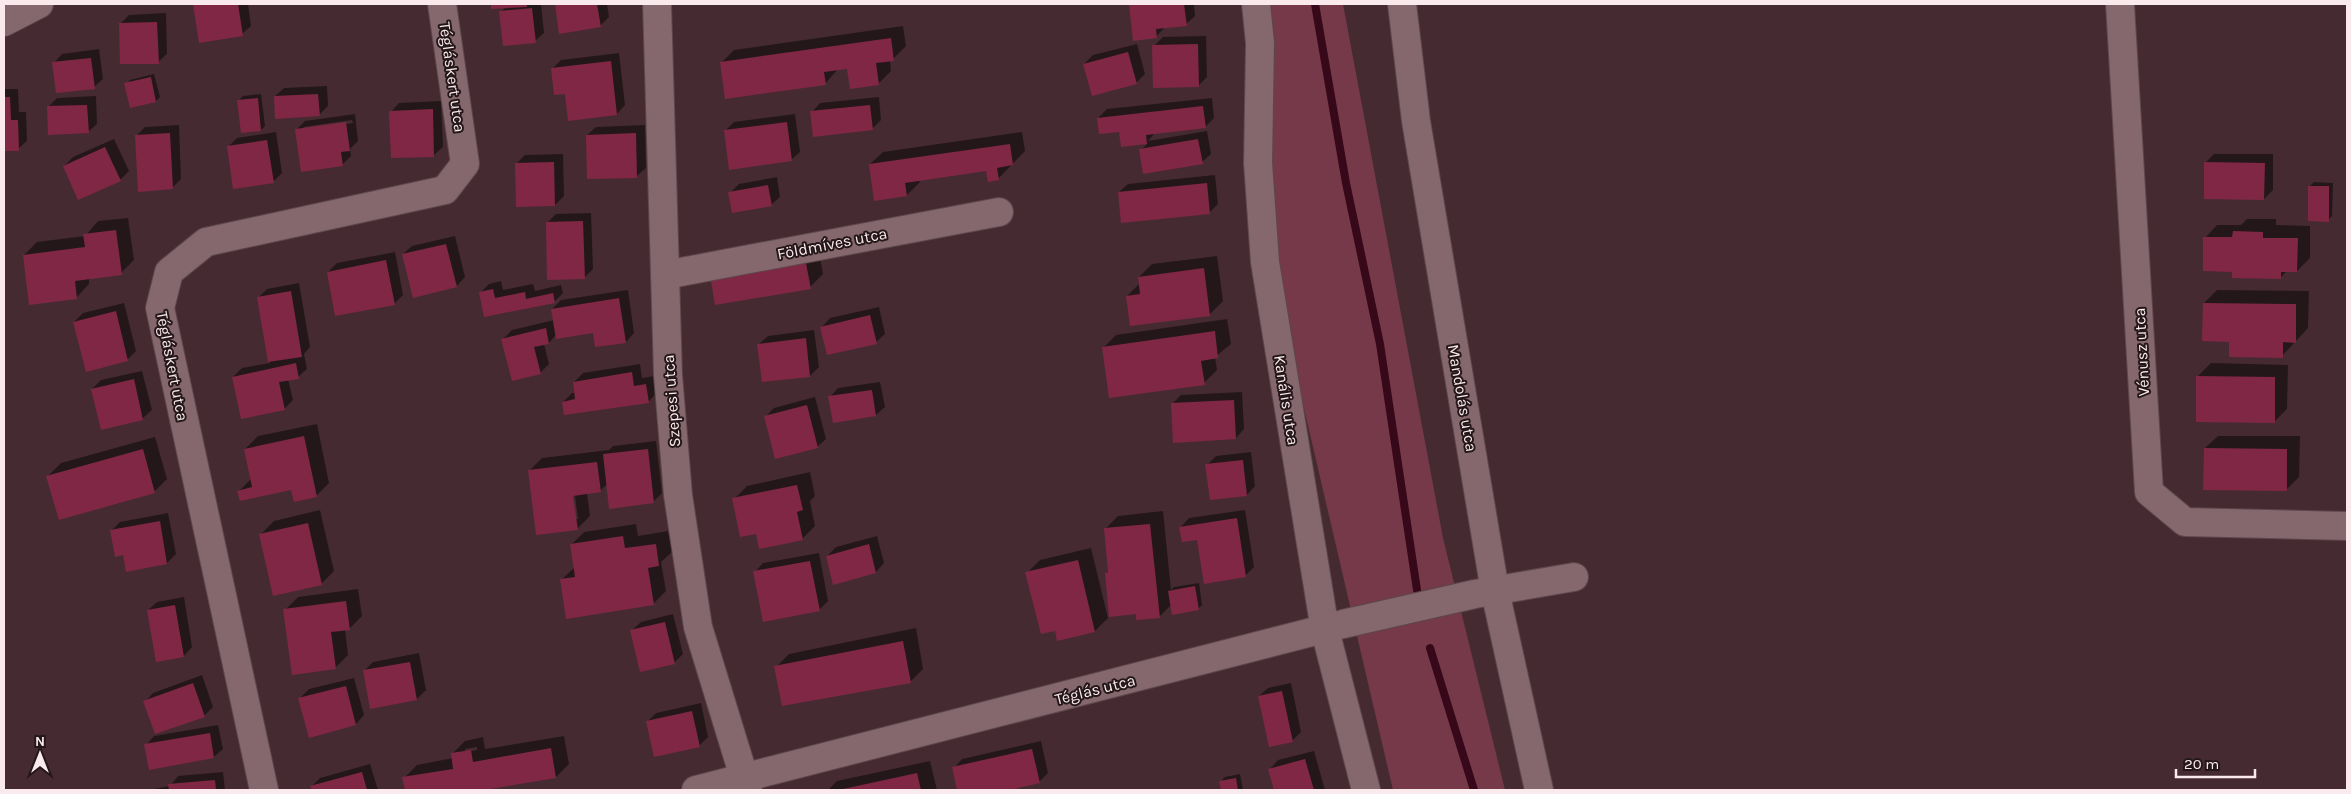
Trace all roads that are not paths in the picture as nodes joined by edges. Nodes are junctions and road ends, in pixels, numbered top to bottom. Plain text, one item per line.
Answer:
1 (39, 4) edge
2 (442, 4) edge
3 (657, 4) edge
4 (1256, 4) edge
5 (1402, 4) edge
6 (2120, 4) edge
7 (4, 22) edge
8 (999, 212) dead end
9 (665, 275) junction
10 (2347, 526) edge
11 (1574, 577) dead end
12 (1495, 591) junction
13 (1325, 630) junction
14 (746, 784) edge
15 (264, 790) edge
16 (696, 790) edge
17 (1366, 790) edge
18 (1539, 790) edge

1 - 7 street
2 - 15 street, Tégláskert utca
3 - 9 street, Szepesi utca
4 - 13 street, Kanális utca
5 - 12 street, Mandolás utca
6 - 10 street, Vénusz utca
8 - 9 street, Földmíves utca
9 - 14 street, Szepesi utca
11 - 12 street, Téglás utca
12 - 13 street, Téglás utca
12 - 18 street, Mandolás utca
13 - 14 street, Téglás utca
13 - 17 street, Kanális utca
14 - 16 street, Téglás utca

